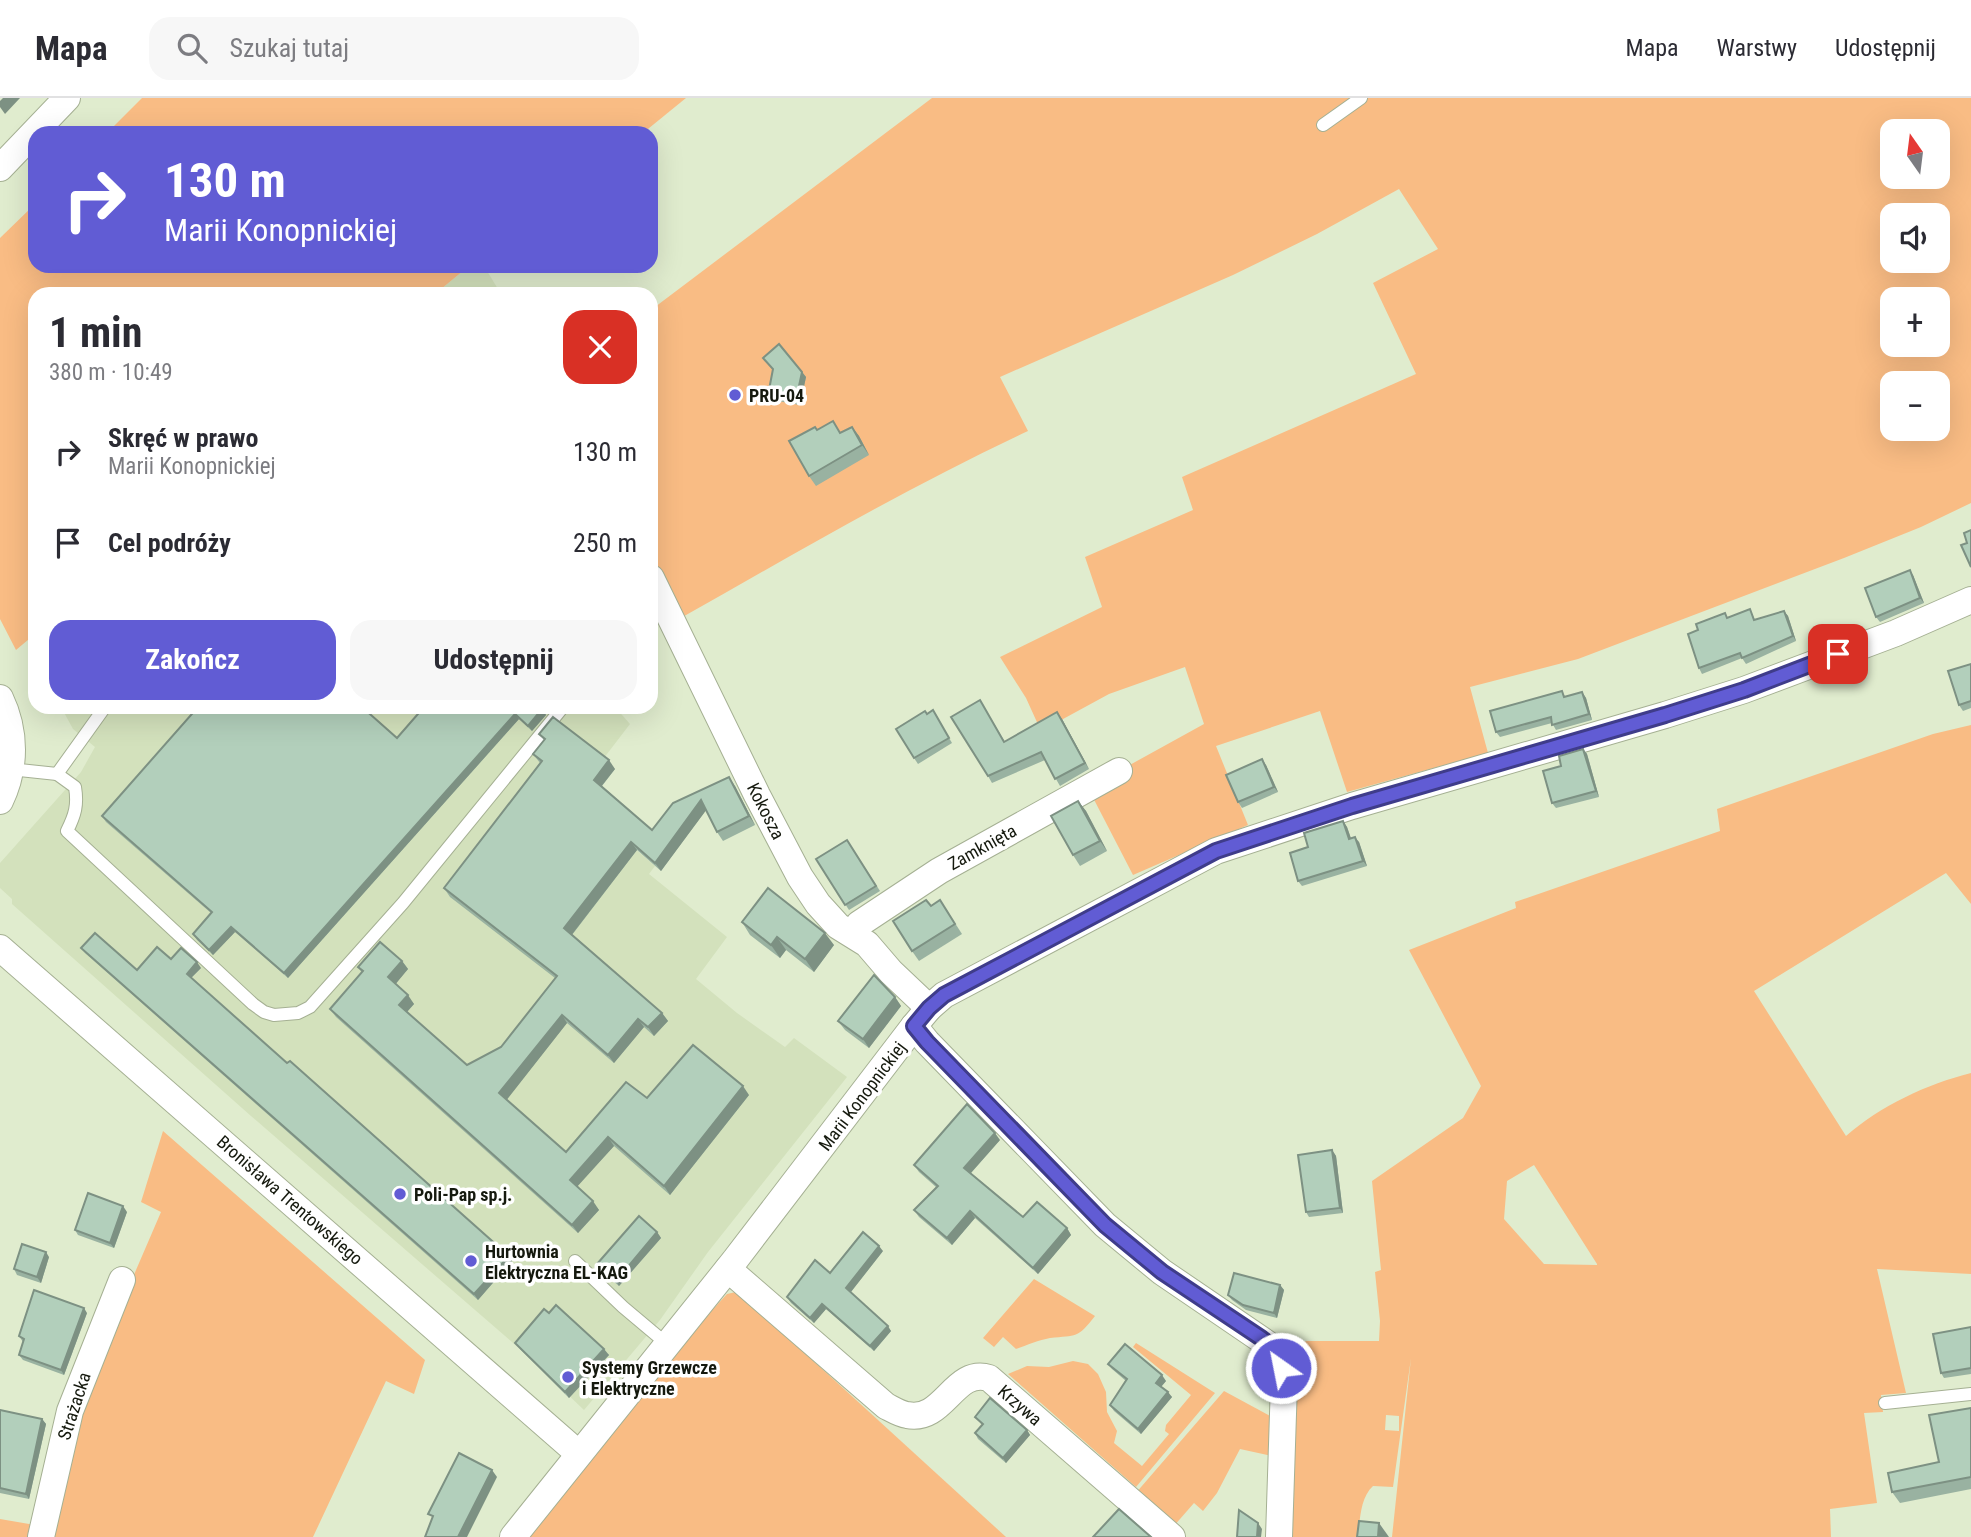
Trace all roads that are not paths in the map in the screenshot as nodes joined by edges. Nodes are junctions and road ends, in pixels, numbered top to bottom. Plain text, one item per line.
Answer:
1 (67, 98) edge
2 (1361, 98) edge
3 (1323, 125) dead end
4 (40, 126) edge
5 (28, 139) edge
6 (0, 168) edge
7 (658, 592) edge
8 (1971, 600) edge
9 (0, 698) edge
10 (101, 714) edge
11 (557, 714) edge
12 (10, 769) junction
13 (1119, 771) dead end
14 (57, 774) junction
15 (0, 801) edge
16 (853, 934) junction
17 (0, 948) edge
18 (922, 1017) junction
19 (575, 1261) dead end
20 (728, 1269) junction
21 (122, 1280) dead end
22 (667, 1345) junction
23 (1971, 1394) edge
24 (1885, 1403) dead end
25 (579, 1454) junction
26 (41, 1537) edge
27 (513, 1537) edge
28 (1172, 1537) edge
29 (1279, 1537) edge

1 - 4 street
2 - 3 lane
5 - 6 street
7 - 16 street, Kokosza
8 - 18 street, Marii Konopnickiej
9 - 12 street
10 - 14 lane
11 - 14 lane
12 - 14 lane
12 - 15 street
13 - 16 street, Zamknięta
16 - 18 street, Kokosza
17 - 25 street, Bronisława Trentowskiego
18 - 20 street, Marii Konopnickiej
18 - 29 street, Kokosza
19 - 22 lane
20 - 22 street, Marii Konopnickiej
20 - 28 street, Krzywa
21 - 26 street, Strażacka
22 - 25 street, Marii Konopnickiej
23 - 24 lane
25 - 27 street, Marii Konopnickiej

